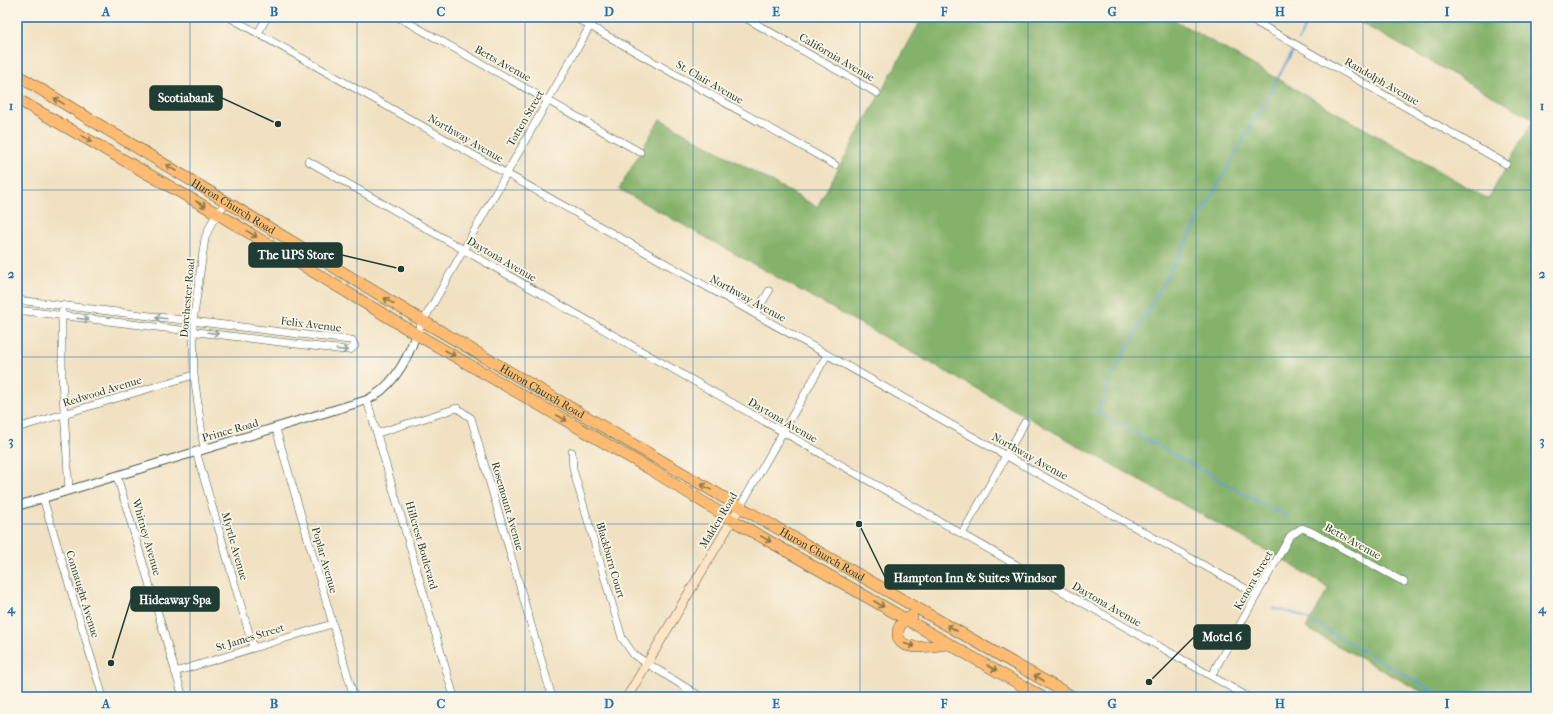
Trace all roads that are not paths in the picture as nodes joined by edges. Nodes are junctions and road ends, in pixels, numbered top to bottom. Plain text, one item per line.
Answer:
1 (229, 17) edge
2 (267, 17) edge
3 (398, 17) edge
4 (574, 17) edge
5 (595, 17) edge
6 (744, 17) edge
7 (1247, 17) edge
8 (590, 26) junction
9 (258, 33) junction
10 (17, 75) edge
11 (877, 93) dead end
12 (17, 99) edge
13 (547, 100) junction
14 (640, 152) dead end
15 (308, 161) dead end
16 (1506, 164) dead end
17 (835, 165) dead end
18 (506, 174) junction
19 (226, 202) junction
20 (218, 214) junction
21 (463, 249) junction
22 (769, 291) dead end
23 (17, 300) edge
24 (62, 305) junction
25 (17, 310) edge
26 (755, 314) junction
27 (62, 316) junction
28 (423, 321) junction
29 (194, 322) junction
30 (193, 331) junction
31 (416, 334) junction
32 (827, 355) junction
33 (194, 375) junction
34 (367, 400) junction
35 (65, 414) junction
36 (1025, 422) dead end
37 (17, 428) edge
38 (276, 429) junction
39 (783, 432) junction
40 (378, 433) junction
41 (200, 450) junction
42 (572, 452) dead end
43 (1006, 456) junction
44 (118, 476) junction
45 (69, 490) junction
46 (43, 498) junction
47 (17, 506) edge
48 (740, 507) junction
49 (732, 520) junction
50 (962, 534) junction
51 (1290, 536) joint
52 (1404, 582) dead end
53 (1257, 595) junction
54 (921, 610) junction
55 (907, 620) junction
56 (332, 624) junction
57 (948, 644) junction
58 (252, 647) junction
59 (647, 664) junction
60 (175, 672) junction
61 (1211, 676) junction
62 (103, 697) edge
63 (183, 697) edge
64 (354, 697) edge
65 (454, 697) edge
66 (552, 697) edge
67 (627, 697) edge
68 (701, 697) edge
69 (1042, 697) edge
70 (1073, 697) edge
71 (1248, 697) edge

1 - 9 street, Northway Avenue
2 - 9 street
3 - 13 street, Betts Avenue
4 - 8 street, St. Clair Avenue
5 - 8 street, Totten Street
6 - 11 street, California Avenue
7 - 16 street, Randolph Avenue
8 - 13 street, Totten Street
8 - 17 street, St. Clair Avenue
9 - 18 street, Northway Avenue
19 -> 10 highway, Huron Church Road
12 -> 20 highway, Huron Church Road
13 - 14 street, Betts Avenue
13 - 18 street, Totten Street
15 - 21 street, Daytona Avenue
18 - 21 street, Totten Street
18 - 26 street, Northway Avenue
19 - 20 street, Dorchester Road
28 -> 19 highway, Huron Church Road
20 - 29 street, Dorchester Road
20 -> 31 highway, Huron Church Road
21 - 28 street, Totten Street
21 - 39 street, Daytona Avenue
22 - 26 street
23 - 24 street, Felix Avenue
24 - 27 street
29 -> 24 street, Felix Avenue
25 - 27 street, Felix Avenue
26 - 32 street, Northway Avenue
27 -> 30 street, Felix Avenue
27 - 35 street
28 - 31 street, Totten Street
48 -> 28 highway, Huron Church Road
29 - 30 street, Dorchester Road
30 -> 29 street, Felix Avenue
30 - 33 street, Dorchester Road
31 - 34 street, Prince Road
31 -> 49 highway, Huron Church Road
32 - 39 street, Malden Road
32 - 43 street, Northway Avenue
33 - 35 street, Redwood Avenue
33 - 41 street, Dorchester Road
34 - 38 street, Prince Road
34 - 40 street, Hillcrest Boulevard
35 - 37 street, Redwood Avenue
35 - 45 street
36 - 43 street
38 - 41 street, Prince Road
38 - 56 street, Poplar Avenue
39 - 48 street, Malden Road
39 - 50 street, Daytona Avenue
40 - 65 street, Hillcrest Boulevard
40 - 66 street, Rosemount Avenue
41 - 44 street, Prince Road
41 - 58 street, Myrtle Avenue
42 - 59 street, Blackburn Court
43 - 50 street
43 - 53 street, Northway Avenue
44 - 45 street, Prince Road
44 - 60 street, Whitney Avenue
45 - 46 street, Prince Road
46 - 47 street, Prince Road
46 - 62 street, Connaught Avenue
48 - 49 main road, Malden Road
48 - 54 highway, Huron Church Road
49 -> 55 highway, Huron Church Road
49 - 59 main road, Malden Road
50 - 61 street, Daytona Avenue
51 - 52 street, Betts Avenue
51 - 53 street, Kenora Street
53 - 61 street, Kenora Street
54 - 55 highway
70 -> 54 highway, Huron Church Road
55 - 57 highway, Huron Church Road
55 -> 57 highway
56 - 58 street, St James Street
56 - 64 street, Poplar Avenue
57 -> 69 highway, Huron Church Road
58 - 60 street, St James Street
59 - 67 main road, Malden Road
59 - 68 street, Blackburn Court
60 - 63 street, Whitney Avenue
61 - 71 street, Daytona Avenue

